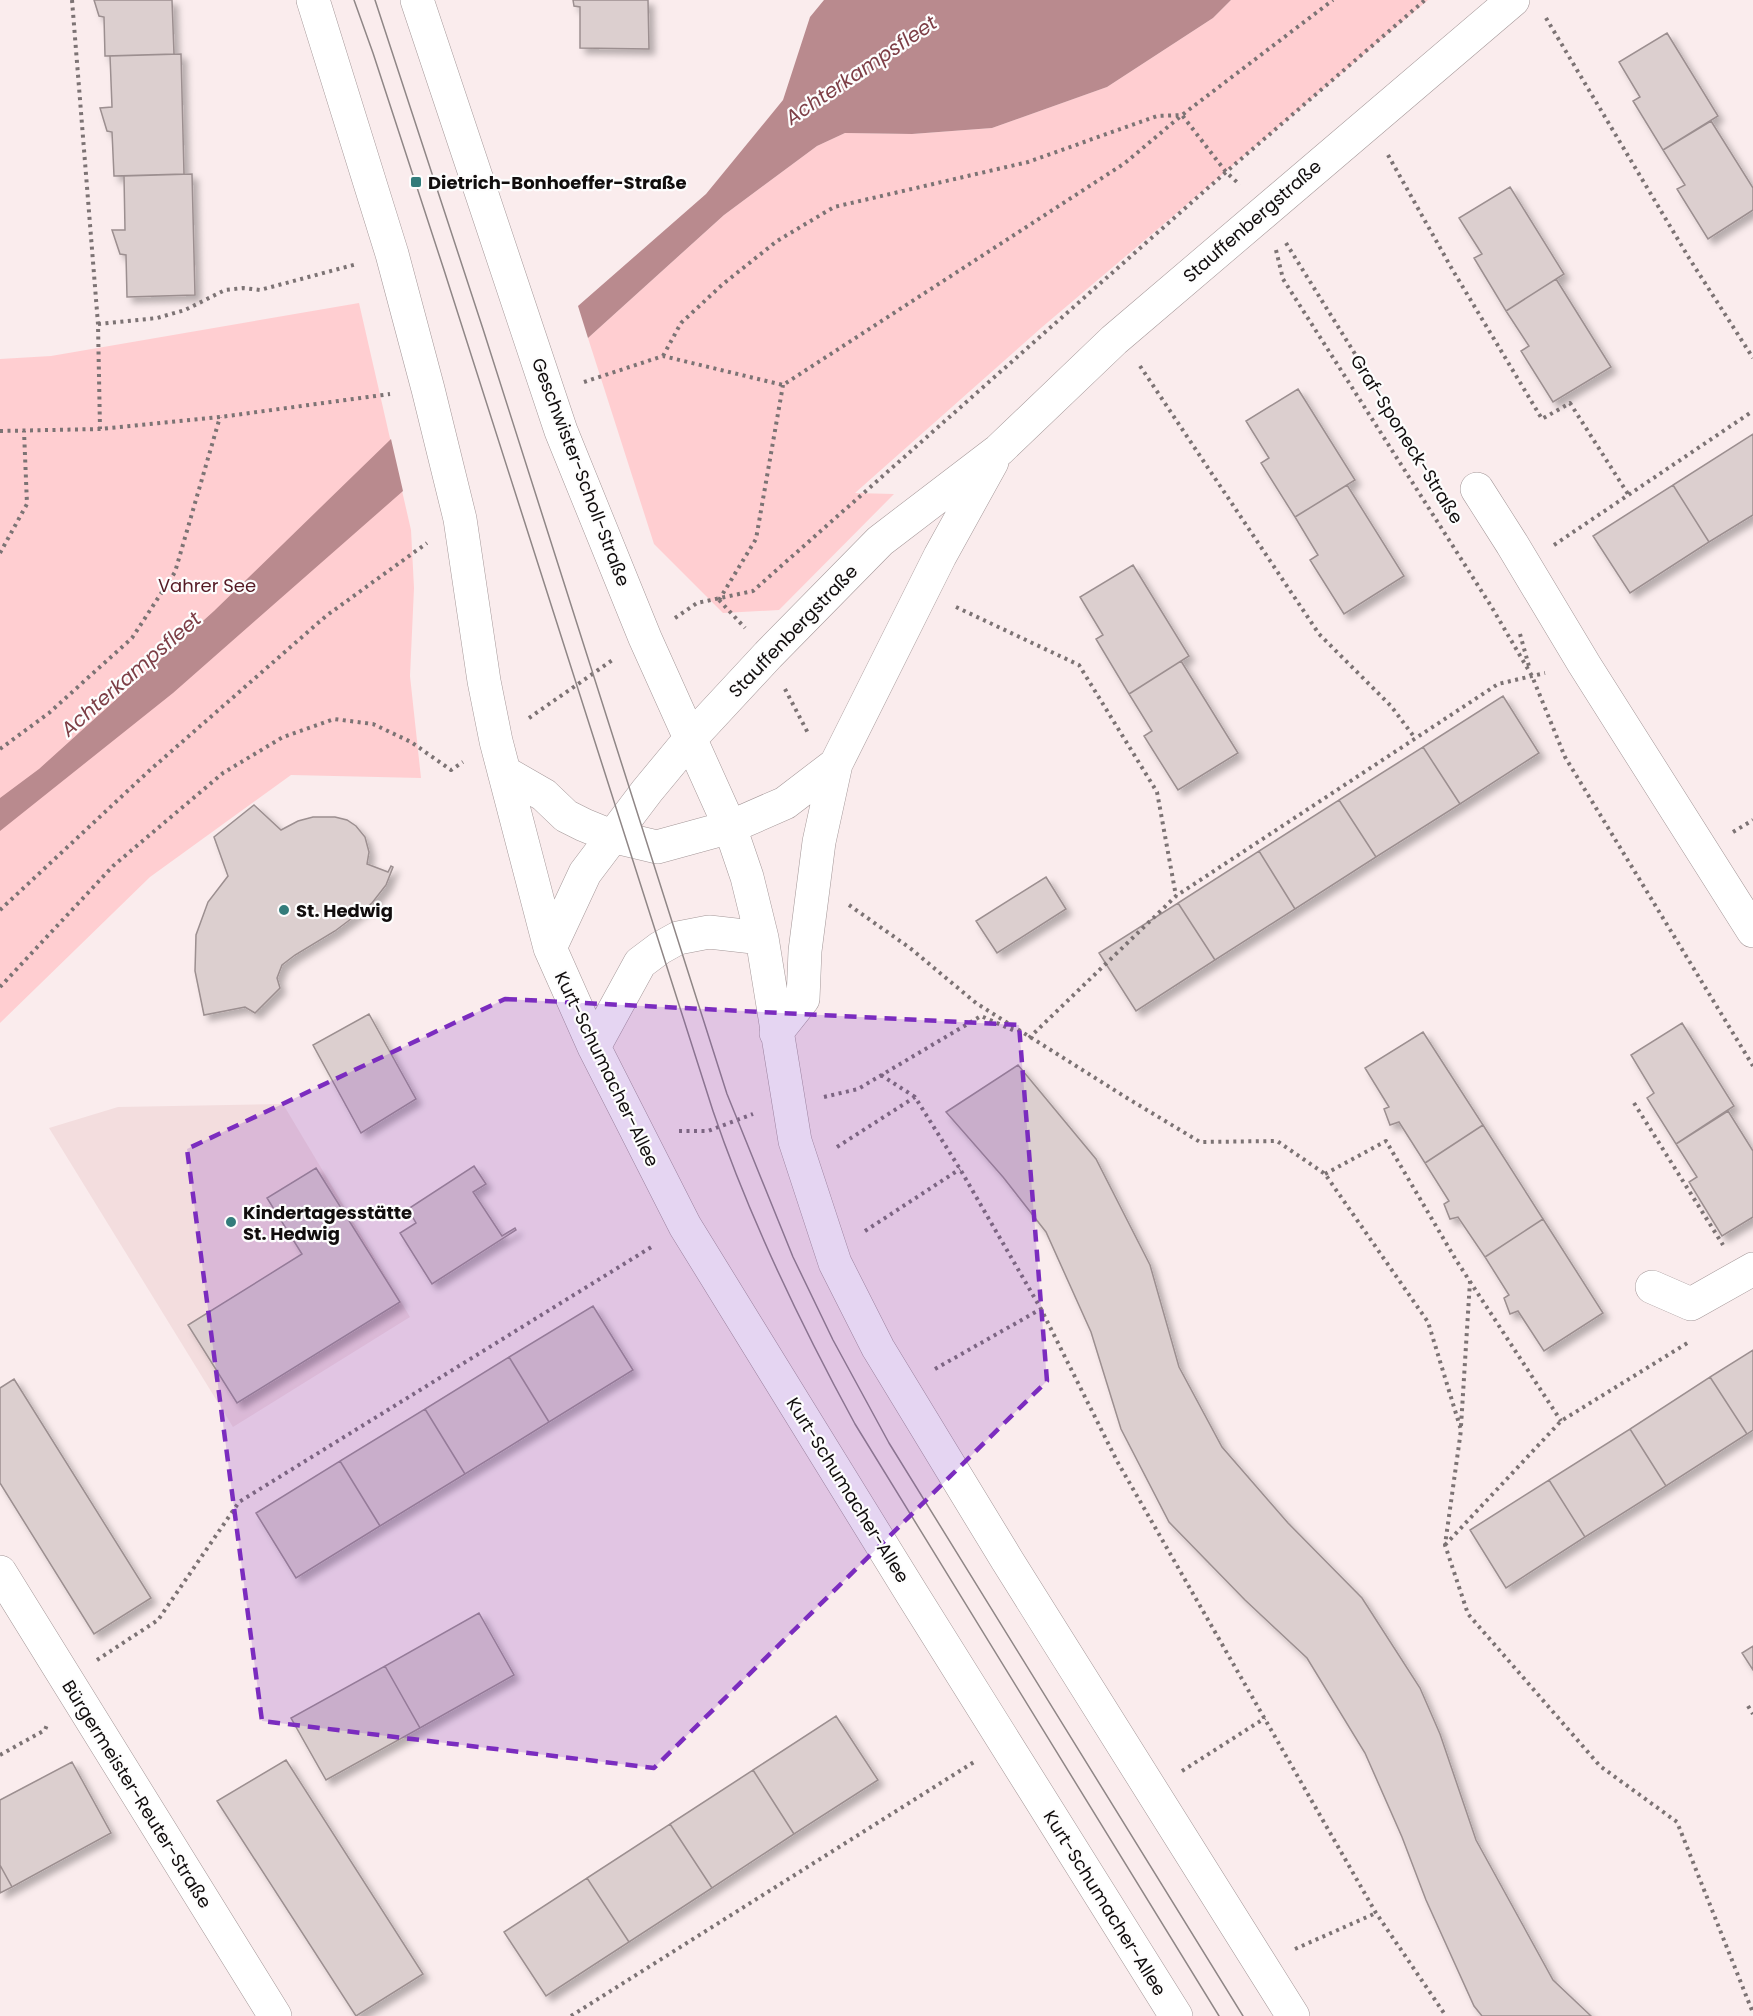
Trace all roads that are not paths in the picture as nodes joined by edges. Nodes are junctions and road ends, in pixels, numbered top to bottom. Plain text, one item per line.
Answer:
1 (313, 0) edge
2 (417, 0) edge
3 (1527, 5) edge
4 (999, 450) junction
5 (1477, 489) dead end
6 (690, 739) junction
7 (500, 756) junction
8 (831, 767) junction
9 (730, 827) junction
10 (611, 836) junction
11 (1753, 932) edge
12 (762, 938) junction
13 (550, 948) junction
14 (776, 1033) junction
15 (594, 1047) junction
16 (1748, 1273) edge
17 (1652, 1287) dead end
18 (0, 1572) edge
19 (275, 2016) edge
20 (1176, 2016) edge
21 (1293, 2016) edge

1 - 7 street
2 - 6 street, Geschwister-Scholl-Straße
3 - 4 street, Stauffenbergstraße
4 - 6 street, Stauffenbergstraße
4 - 8 street, Stauffenbergstraße
5 - 11 street, Graf-Sponeck-Straße
6 - 9 street, Geschwister-Scholl-Straße
6 - 10 street, Stauffenbergstraße
7 - 10 street, Stauffenbergstraße
7 - 13 street
8 - 9 street, Stauffenbergstraße
8 - 14 street, Stauffenbergstraße
9 - 10 street, Stauffenbergstraße
9 - 12 street, Geschwister-Scholl-Straße
10 - 13 street, Stauffenbergstraße
12 - 14 street
12 - 15 street
13 - 15 street, Kurt-Schumacher-Allee
14 - 21 street
15 - 20 street, Kurt-Schumacher-Allee
16 - 17 street
18 - 19 street, Bürgermeister-Reuter-Straße

